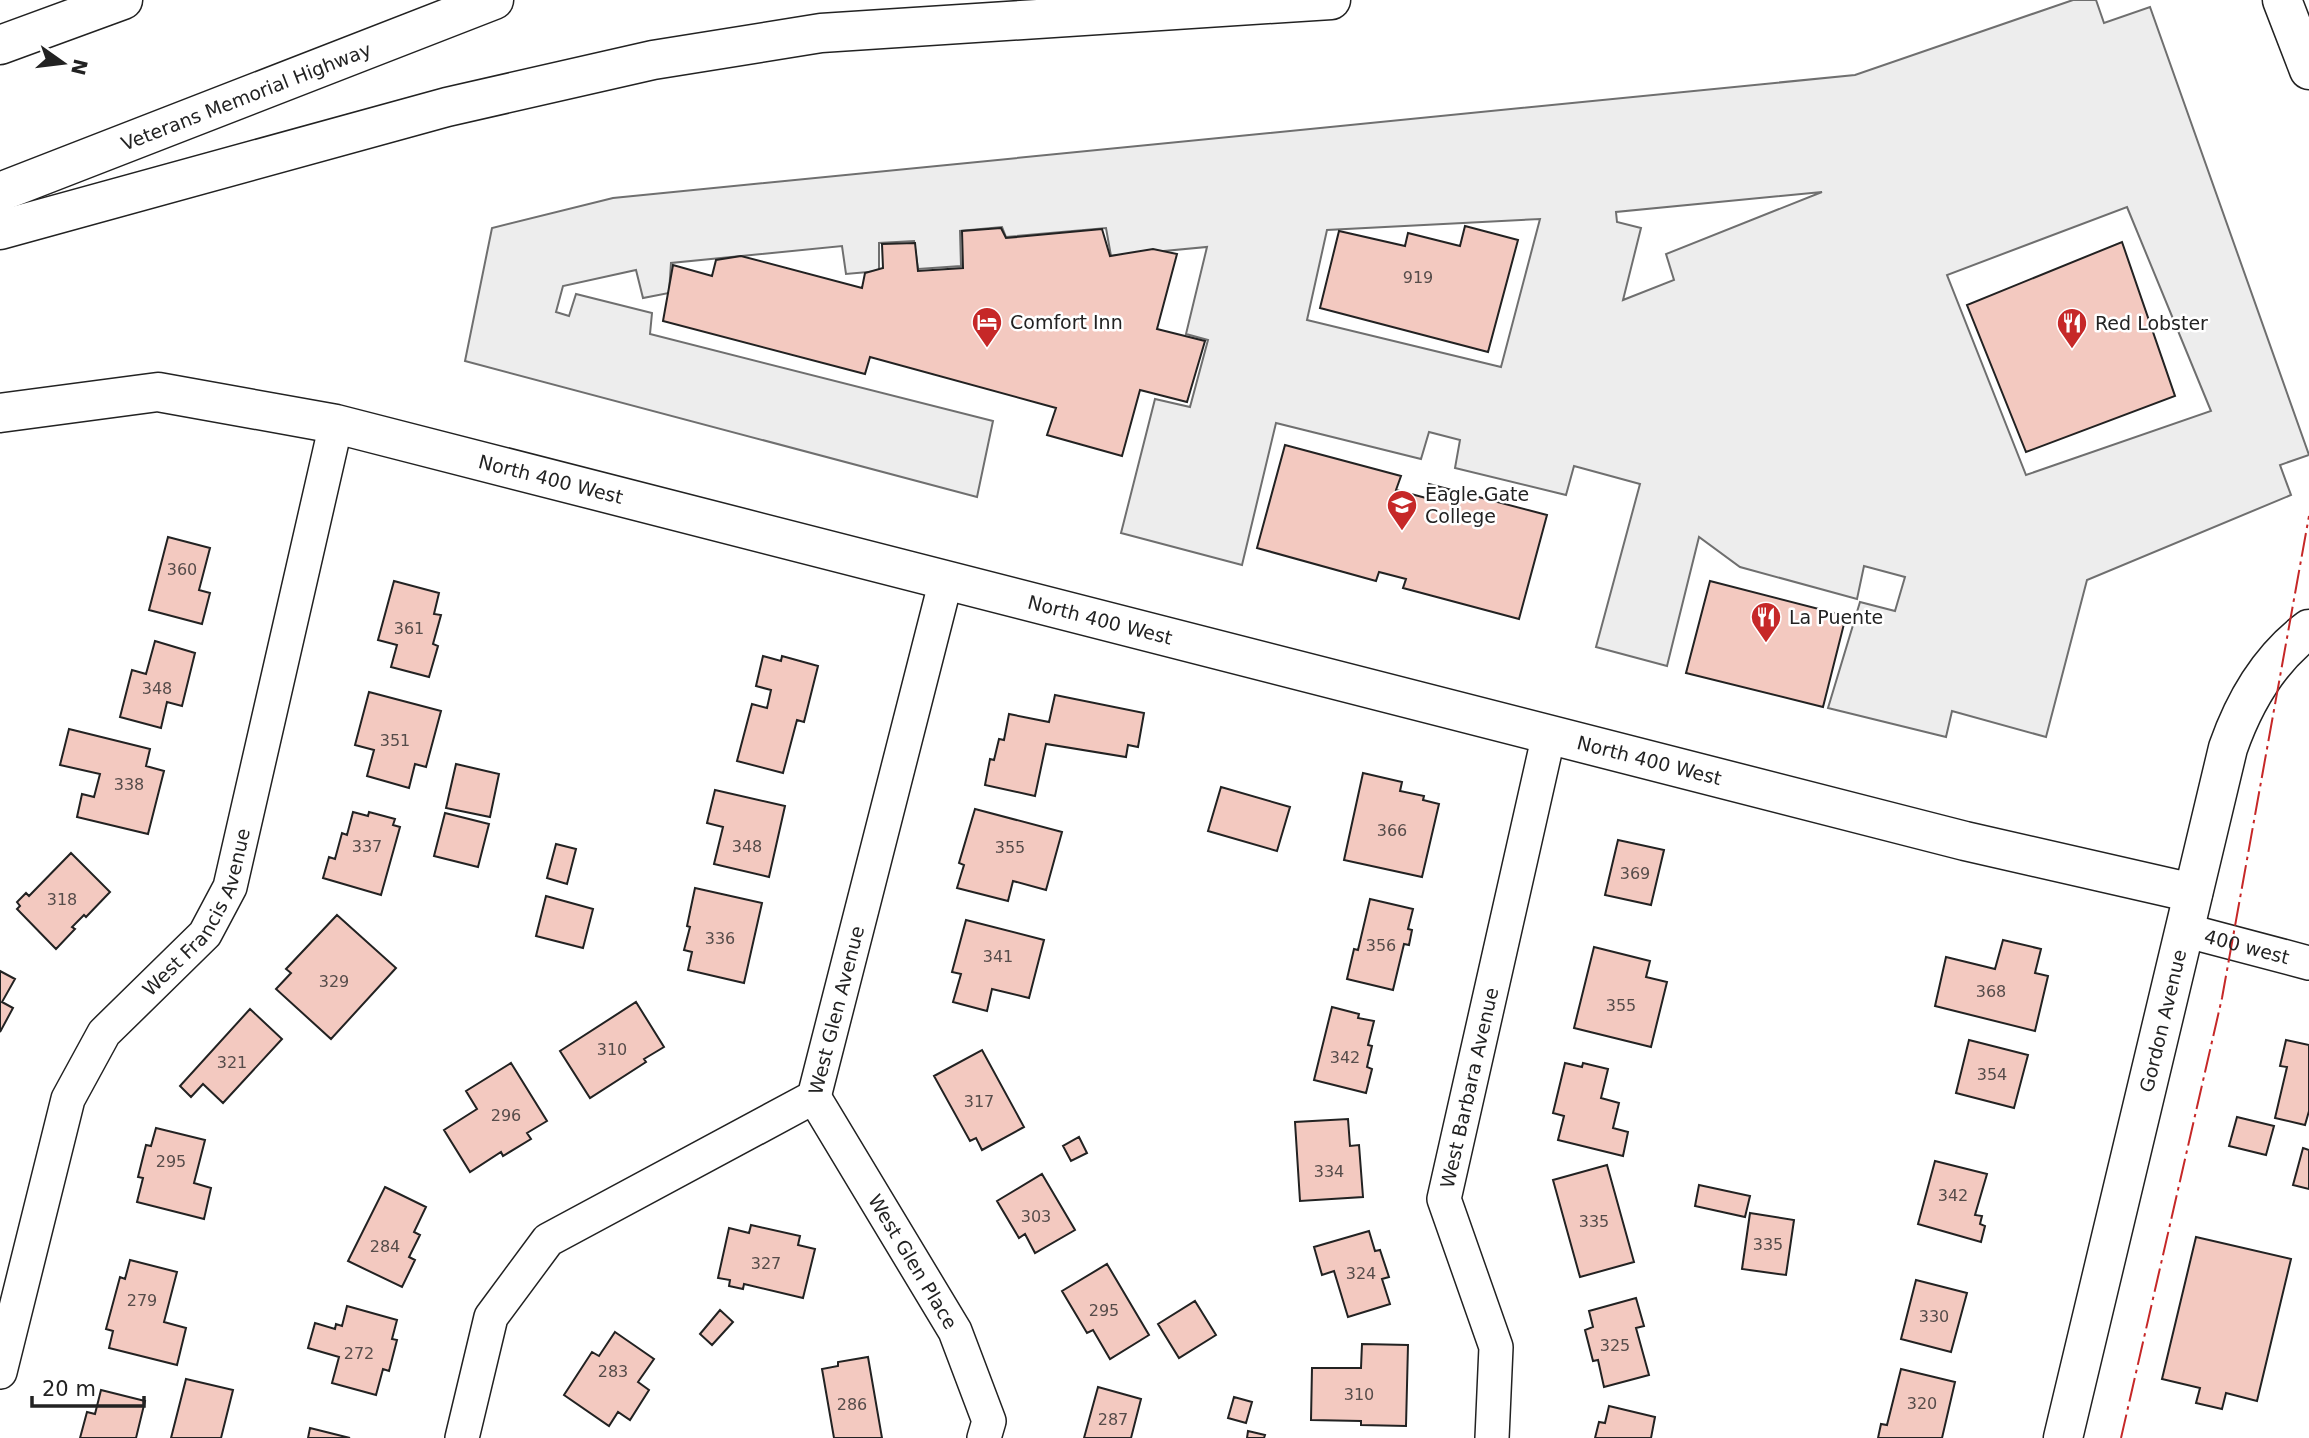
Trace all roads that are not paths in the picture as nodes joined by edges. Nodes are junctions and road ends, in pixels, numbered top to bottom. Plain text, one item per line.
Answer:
1 (69, 0) edge
2 (123, 0) edge
3 (494, 0) edge
4 (1331, 0) edge
5 (2282, 0) edge
6 (0, 36) edge
7 (0, 45) edge
8 (2309, 70) edge
9 (0, 192) edge
10 (0, 230) edge
11 (0, 413) edge
12 (336, 424) junction
13 (946, 580) junction
14 (2309, 629) edge
15 (1549, 734) junction
16 (2193, 893) junction
17 (2184, 930) junction
18 (2309, 963) edge
19 (814, 1097) junction
20 (0, 1372) edge
21 (462, 1438) edge
22 (984, 1438) edge
23 (1492, 1438) edge
24 (2063, 1438) edge

1 - 6 main road
2 - 7 main road
3 - 9 main road, Veterans Memorial Highway
4 - 10 main road
5 - 8 main road
11 - 12 main road, North 400 West
12 - 13 main road, North 400 West
12 - 20 street, West Francis Avenue
13 - 15 main road, North 400 West
13 - 19 street, West Glen Avenue
14 - 16 main road, Gordon Avenue
15 - 16 main road, North 400 West
15 - 23 street, West Barbara Avenue
16 - 17 main road, Gordon Avenue
17 - 18 street, 400 west
17 - 24 main road, Gordon Avenue
19 - 21 street, West Glen Avenue
19 - 22 street, West Glen Place

